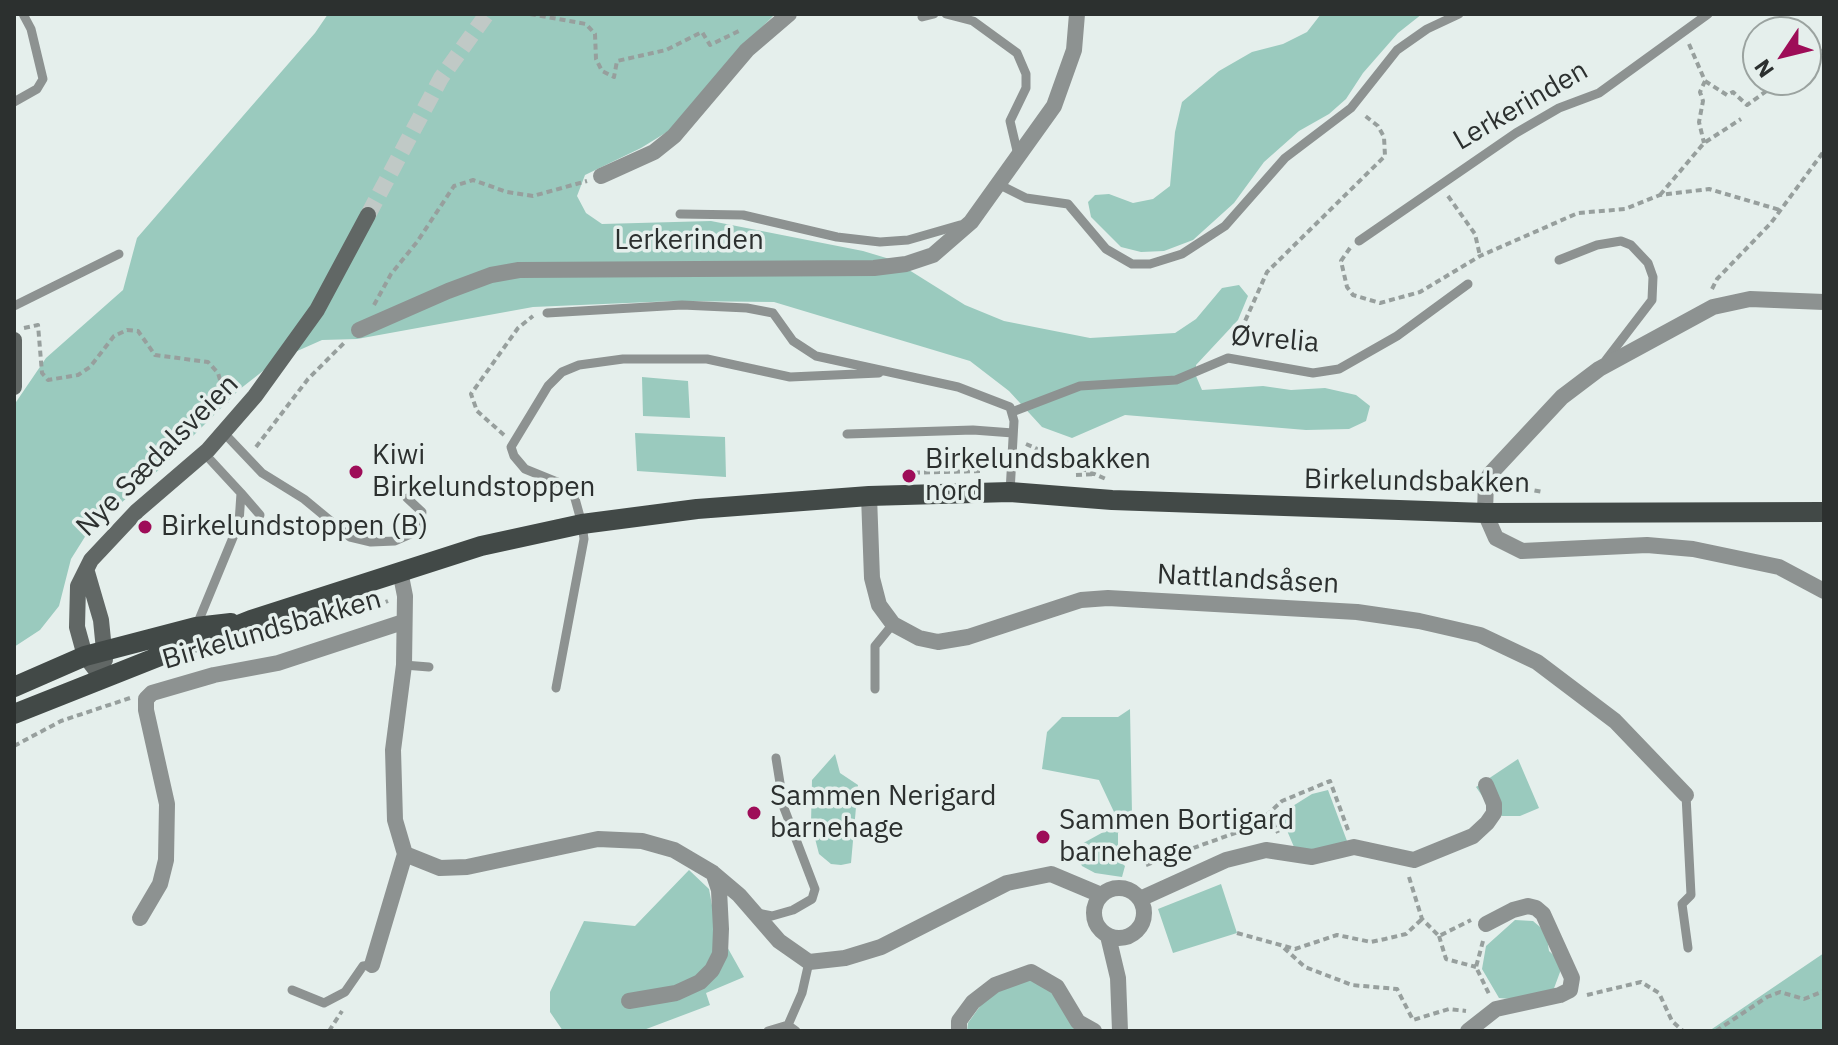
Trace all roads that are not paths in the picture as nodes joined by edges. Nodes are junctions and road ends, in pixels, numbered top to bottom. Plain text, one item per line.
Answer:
1 (23, 14) edge
2 (789, 14) edge
3 (934, 14) edge
4 (946, 14) edge
5 (1077, 14) edge
6 (1459, 14) edge
7 (1708, 14) edge
8 (922, 17) dead end
9 (14, 102) edge
10 (1019, 159) junction
11 (601, 176) road end
12 (1000, 185) junction
13 (680, 214) dead end
14 (368, 215) tunnel mouth
15 (971, 222) junction
16 (1359, 241) road end
17 (119, 254) dead end
18 (1559, 260) dead end
19 (1468, 284) dead end
20 (1824, 302) edge
21 (14, 306) edge
22 (547, 313) road end
23 (365, 326) road end
24 (14, 340) edge
25 (1599, 369) junction
26 (879, 373) junction
27 (14, 387) edge
28 (1012, 412) junction
29 (228, 429) junction
30 (847, 434) dead end
31 (1013, 436) junction
32 (204, 453) junction
33 (1010, 492) junction
34 (241, 493) junction
35 (869, 496) junction
36 (407, 498) dead end
37 (1824, 512) edge
38 (1485, 513) junction
39 (260, 515) dead end
40 (582, 524) junction
41 (400, 571) junction
42 (87, 572) junction
43 (1824, 591) edge
44 (251, 620) junction
45 (403, 622) junction
46 (893, 624) junction
47 (196, 627) junction
48 (107, 651) junction
49 (85, 656) junction
50 (404, 665) junction
51 (429, 667) dead end
52 (101, 677) junction
53 (14, 687) edge
54 (556, 688) dead end
55 (875, 689) dead end
56 (14, 714) edge
57 (776, 758) dead end
58 (1486, 785) dead end
59 (1686, 795) joint
60 (405, 854) junction
61 (713, 873) junction
62 (1101, 895) junction
63 (1140, 899) junction
64 (750, 910) junction
65 (140, 918) dead end
66 (1486, 924) road end
67 (1108, 936) junction
68 (1688, 948) dead end
69 (809, 962) junction
70 (372, 965) joint
71 (292, 990) dead end
72 (629, 1001) dead end
73 (792, 1028) edge
74 (768, 1031) edge
75 (959, 1031) edge
76 (1094, 1031) edge
77 (1120, 1031) edge
78 (1468, 1031) edge

1 - 9 lane
2 - 11 street
3 - 8 lane
4 - 10 lane
5 - 10 street, Lerkerinden
6 - 12 lane
7 - 16 lane, Lerkerinden
10 - 12 street, Lerkerinden
12 - 15 street, Lerkerinden
13 - 15 lane
14 - 29 main road, Nye Sædalsveien
15 - 23 street, Lerkerinden
17 - 21 lane
18 - 25 lane
19 - 28 lane, Øvrelia
20 - 25 street
22 - 26 lane
24 - 27 main road
25 - 38 street
26 - 28 lane
26 - 40 lane
28 - 31 lane
29 - 32 main road, Nye Sædalsveien
29 - 36 lane
30 - 31 lane
31 - 33 lane
32 - 34 lane
32 - 42 main road, Nye Sædalsveien
33 - 35 main road, Birkelundsbakken
33 - 38 main road, Birkelundsbakken
34 - 39 lane
34 - 47 lane
35 - 40 main road, Birkelundsbakken
35 - 46 street
37 - 38 main road, Birkelundsbakken
38 - 43 street
40 - 41 main road, Birkelundsbakken
40 - 54 lane
41 - 44 main road, Birkelundsbakken
41 - 45 street, Birkelundsbakken
42 - 48 main road, Nye Sædalsveien
42 - 49 main road, Nye Sædalsveien
44 - 47 main road, Birkelundsbakken
44 - 52 main road, Birkelundsbakken
45 - 50 street, Birkelundsbakken
45 - 65 street, Birkelundsbakken
46 - 55 lane
46 - 59 street, Nattlandsåsen
47 - 48 main road, Birkelundsbakken
48 - 49 main road, Birkelundsbakken
48 - 52 main road, Nye Sædalsveien
49 - 52 main road, Nye Sædalsveien
49 - 53 main road, Birkelundsbakken
50 - 51 lane
50 - 60 street, Birkelundsbakken
52 - 56 main road, Birkelundsbakken
57 - 64 lane
58 - 63 street
59 - 68 lane
60 - 61 street
60 - 70 street
61 - 64 street
61 - 72 street
62 - 63 street
62 - 67 street
62 - 69 street
63 - 67 street
64 - 69 street
66 - 78 street
67 - 77 street
69 - 73 lane
70 - 71 lane
73 - 74 lane
75 - 76 street

